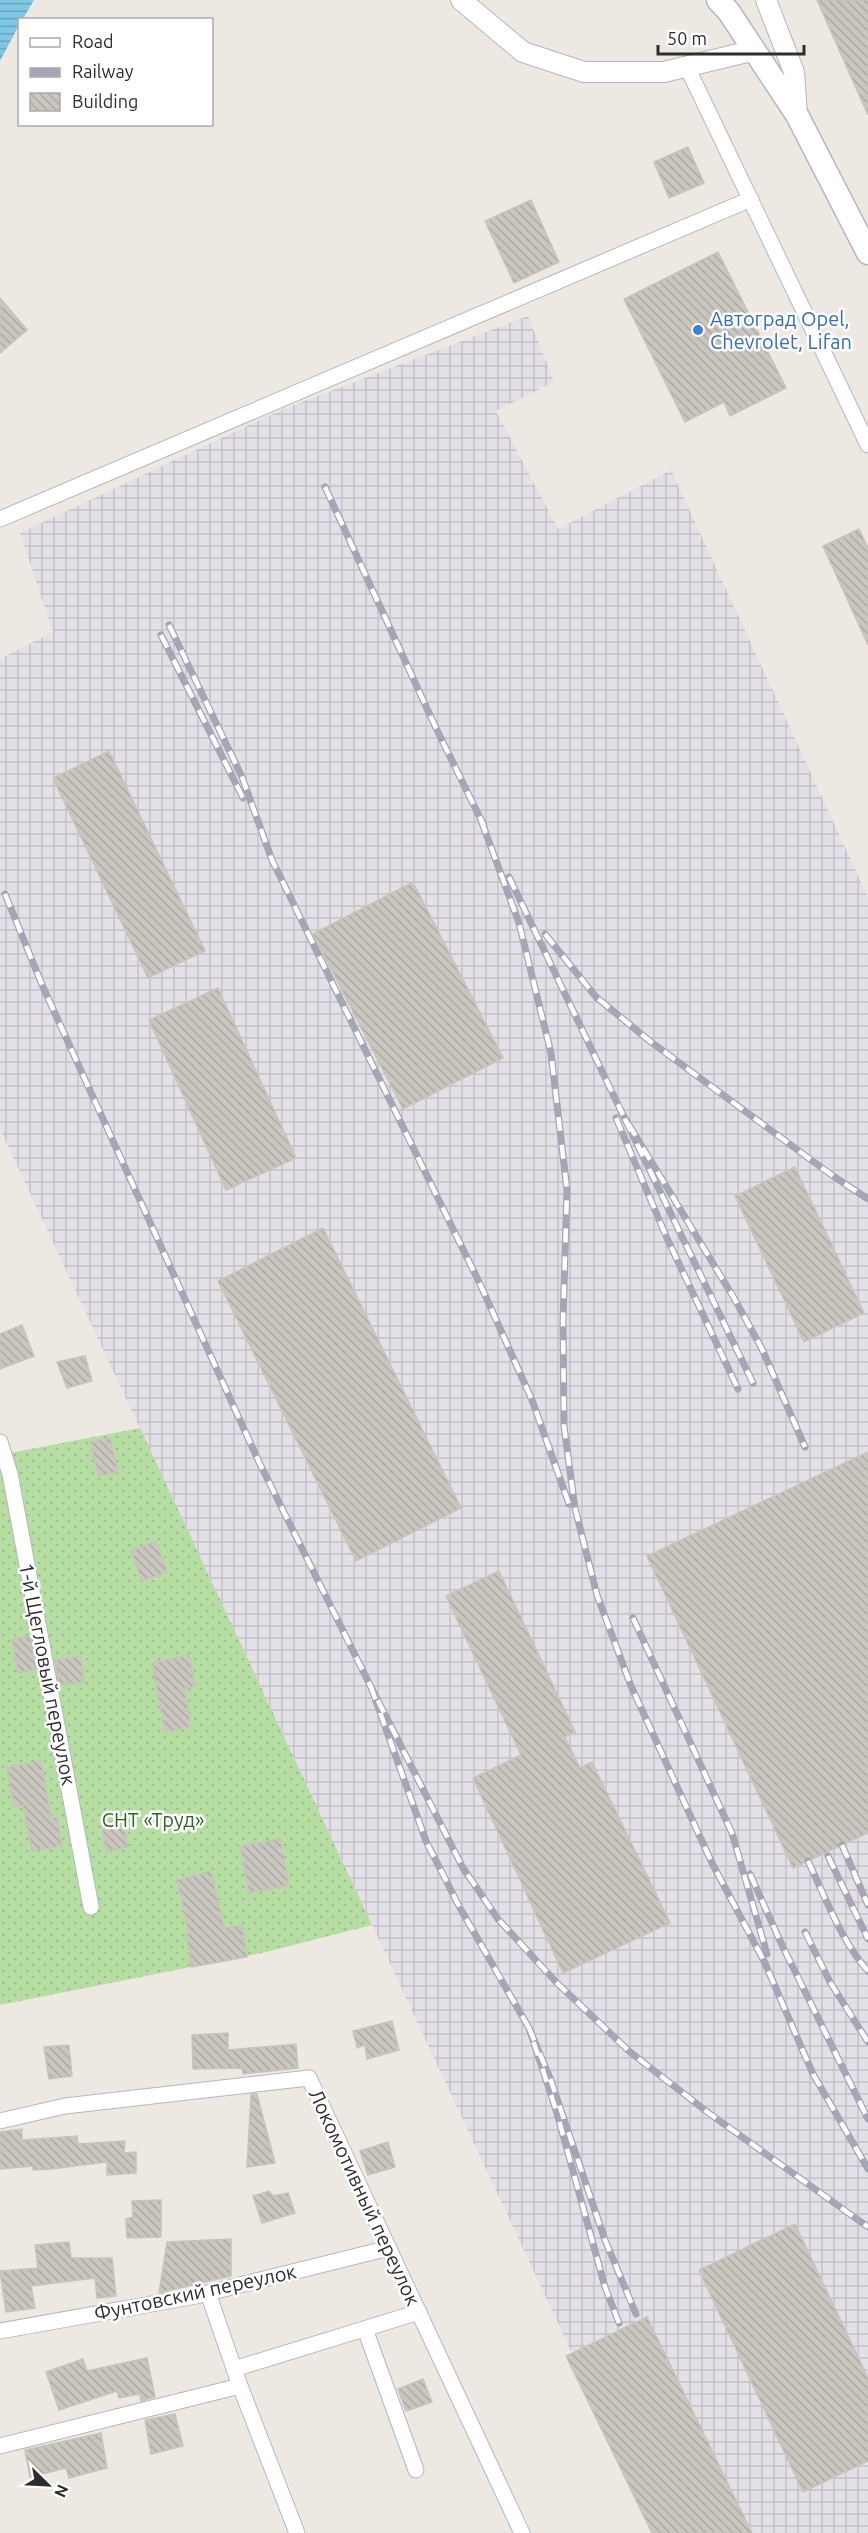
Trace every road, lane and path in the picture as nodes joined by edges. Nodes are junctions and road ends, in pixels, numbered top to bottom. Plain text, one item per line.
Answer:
1 (461, 0) edge
2 (718, 0) edge
3 (766, 0) edge
4 (755, 51) junction
5 (687, 67) junction
6 (797, 115) junction
7 (751, 199) junction
8 (868, 254) edge
9 (868, 445) edge
10 (0, 519) edge
11 (1, 1449) edge
12 (91, 1907) dead end
13 (0, 2121) edge
14 (388, 2248) junction
15 (208, 2292) junction
16 (419, 2312) junction
17 (365, 2329) junction
18 (0, 2331) edge
19 (234, 2369) junction
20 (240, 2386) junction
21 (0, 2446) edge
22 (416, 2470) dead end
23 (297, 2533) edge
24 (522, 2533) edge

1 - 5 street
2 - 4 main road
3 - 6 street
4 - 5 street
4 - 6 main road
5 - 7 street
6 - 8 main road
7 - 9 street
7 - 10 street
11 - 12 street, 1-й Щегловый переулок
13 - 14 street, Локомотивный переулок
14 - 15 street, Фунтовский переулок
14 - 16 street, Локомотивный переулок
15 - 18 street, Фунтовский переулок
15 - 19 street
16 - 17 street
16 - 24 street, Локомотивный переулок
17 - 19 street
17 - 22 street
19 - 20 street
20 - 21 street
20 - 23 street

